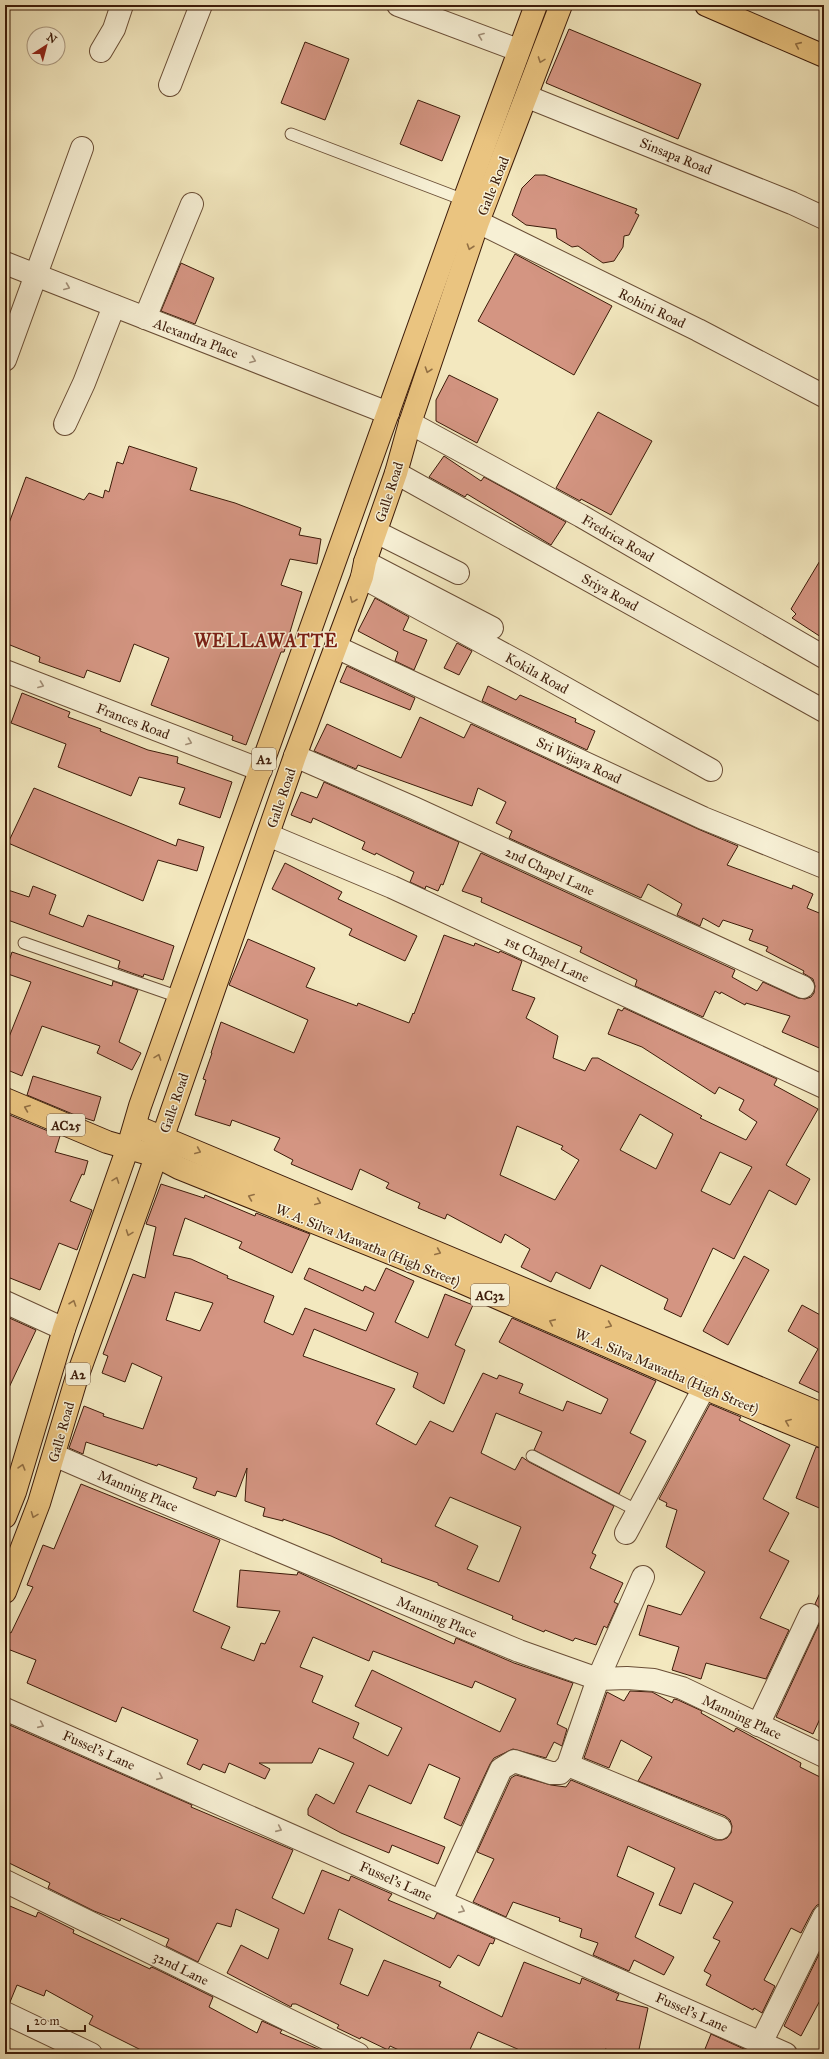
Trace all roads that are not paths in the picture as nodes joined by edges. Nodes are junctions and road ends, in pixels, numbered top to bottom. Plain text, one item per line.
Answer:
1 (122, 5) edge
2 (201, 5) edge
3 (398, 5) edge
4 (536, 5) edge
5 (561, 5) edge
6 (706, 5) edge
7 (518, 50) junction
8 (101, 51) dead end
9 (824, 56) edge
10 (170, 85) dead end
11 (528, 97) junction
12 (291, 134) dead end
13 (82, 148) dead end
14 (464, 200) junction
15 (192, 204) dead end
16 (824, 218) edge
17 (478, 222) junction
18 (5, 263) edge
19 (36, 275) junction
20 (432, 290) junction
21 (453, 296) junction
22 (114, 306) junction
23 (145, 318) junction
24 (5, 360) edge
25 (824, 396) edge
26 (388, 413) junction
27 (410, 423) junction
28 (66, 424) dead end
29 (396, 473) junction
30 (376, 532) junction
31 (363, 570) junction
32 (458, 573) dead end
33 (492, 628) dead end
34 (336, 647) junction
35 (824, 657) edge
36 (5, 671) edge
37 (824, 711) edge
38 (295, 756) junction
39 (261, 770) junction
40 (711, 770) dead end
41 (268, 835) junction
42 (824, 867) edge
43 (24, 943) dead end
44 (803, 987) dead end
45 (179, 997) junction
46 (824, 1087) edge
47 (5, 1099) edge
48 (135, 1126) junction
49 (128, 1147) junction
50 (159, 1147) junction
51 (5, 1302) edge
52 (64, 1328) junction
53 (704, 1388) junction
54 (824, 1415) edge
55 (824, 1437) edge
56 (54, 1455) junction
57 (532, 1456) dead end
58 (10, 1490) edge
59 (638, 1511) junction
60 (5, 1517) edge
61 (626, 1533) dead end
62 (643, 1577) dead end
63 (5, 1592) edge
64 (810, 1615) dead end
65 (598, 1679) junction
66 (5, 1709) edge
67 (758, 1725) junction
68 (824, 1756) edge
69 (568, 1765) junction
70 (720, 1828) dead end
71 (5, 1881) edge
72 (441, 1901) junction
73 (824, 1916) edge
74 (5, 2013) edge
75 (761, 2043) junction
76 (91, 2054) edge
77 (358, 2054) edge
78 (786, 2054) edge

1 - 8 street
2 - 10 street
7 -> 3 street
4 - 7 main road, Galle Road / A2
5 -> 11 main road, Galle Road / A2
9 -> 6 main road
7 - 14 main road, Galle Road / A2
11 - 16 street, Sinsapa Road
11 - 17 main road, Galle Road / A2
12 - 14 lane
13 - 19 street
14 - 20 main road, Galle Road / A2
15 - 23 street
17 -> 21 main road, Galle Road / A2
17 - 25 street, Rohini Road
18 - 19 street, Alexandra Place
19 -> 22 street, Alexandra Place
19 - 24 street
20 - 21 main road
20 - 26 main road, Galle Road / A2
21 -> 27 main road, Galle Road / A2
22 - 23 street, Alexandra Place
22 - 28 street
23 -> 26 street, Alexandra Place
26 - 39 main road, Galle Road / A2
27 - 29 main road, Galle Road / A2
27 - 35 street, Fredrica Road
29 - 30 main road, Galle Road / A2
29 - 37 street, Sriya Road
30 - 31 main road, Galle Road / A2
30 - 32 street
31 - 33 street
31 -> 34 main road, Galle Road / A2
31 - 40 street, Kokila Road
34 - 38 main road, Galle Road / A2
34 - 42 street, Sri Wijaya Road
36 -> 39 street, Frances Road
38 - 41 main road, Galle Road / A2
38 - 44 street, 2nd Chapel Lane
39 - 45 main road, Galle Road / A2
41 - 46 street, 1st Chapel Lane
41 - 50 main road, Galle Road / A2
43 - 45 lane
48 -> 45 main road, Galle Road / A2
49 -> 47 main road, AC25
48 - 49 main road, Galle Road / A2
48 - 50 main road
49 - 50 main road
52 -> 49 main road, Galle Road / A2
53 -> 50 main road, W. A. Silva Mawatha (High Street) / AC32
50 -> 54 main road, W. A. Silva Mawatha (High Street) / AC32
50 -> 56 main road, Galle Road / A2
51 - 52 street
58 -> 52 main road, Galle Road / A2
55 -> 53 main road, W. A. Silva Mawatha (High Street) / AC32
53 - 59 street
56 -> 63 main road, Galle Road / A2
56 - 65 street, Manning Place
57 - 59 lane
58 - 60 main road, Galle Road / A2
59 - 61 street
62 - 65 street
64 - 67 street
65 - 67 street, Manning Place
65 - 69 street
66 -> 72 street, Fussel's Lane
67 - 68 street, Manning Place
69 - 70 street
69 - 72 street
71 - 77 street, 32nd Lane
72 -> 75 street, Fussel's Lane
73 - 75 street
74 - 76 street
75 - 78 street, Fussel's Lane

